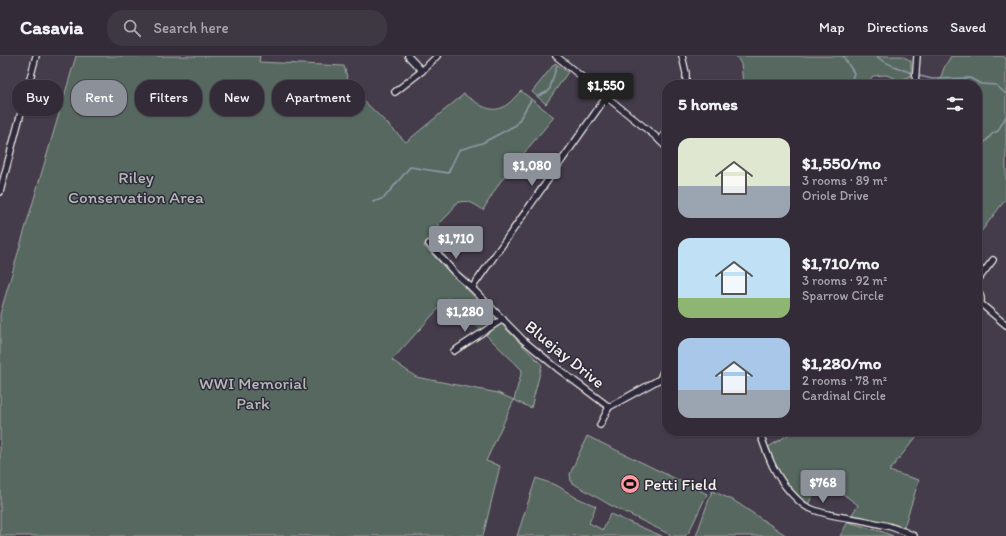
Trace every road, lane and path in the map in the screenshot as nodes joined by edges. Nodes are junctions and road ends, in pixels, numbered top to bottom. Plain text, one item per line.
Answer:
1 (36, 56) edge
2 (408, 56) edge
3 (437, 56) edge
4 (556, 56) edge
5 (682, 56) edge
6 (917, 56) edge
7 (422, 71) junction
8 (686, 80) edge
9 (915, 80) edge
10 (395, 92) dead end
11 (607, 96) junction
12 (662, 138) edge
13 (660, 141) joint
14 (0, 192) edge
15 (429, 244) dead end
16 (993, 260) dead end
17 (982, 274) edge
18 (472, 288) junction
19 (982, 307) edge
20 (503, 319) junction
21 (1006, 325) edge
22 (454, 351) dead end
23 (662, 374) edge
24 (609, 407) junction
25 (600, 426) dead end
26 (761, 436) edge
27 (914, 536) edge

1 - 14 street
2 - 7 street
3 - 7 street
4 - 11 street
5 - 8 street
6 - 9 street
7 - 10 street
11 - 13 street
11 - 18 street
12 - 13 street
15 - 18 street, Bluejay Drive
16 - 17 street
18 - 20 street, Bluejay Drive
19 - 21 street
20 - 22 street
20 - 24 street, Bluejay Drive
23 - 24 street
24 - 25 street
26 - 27 street

